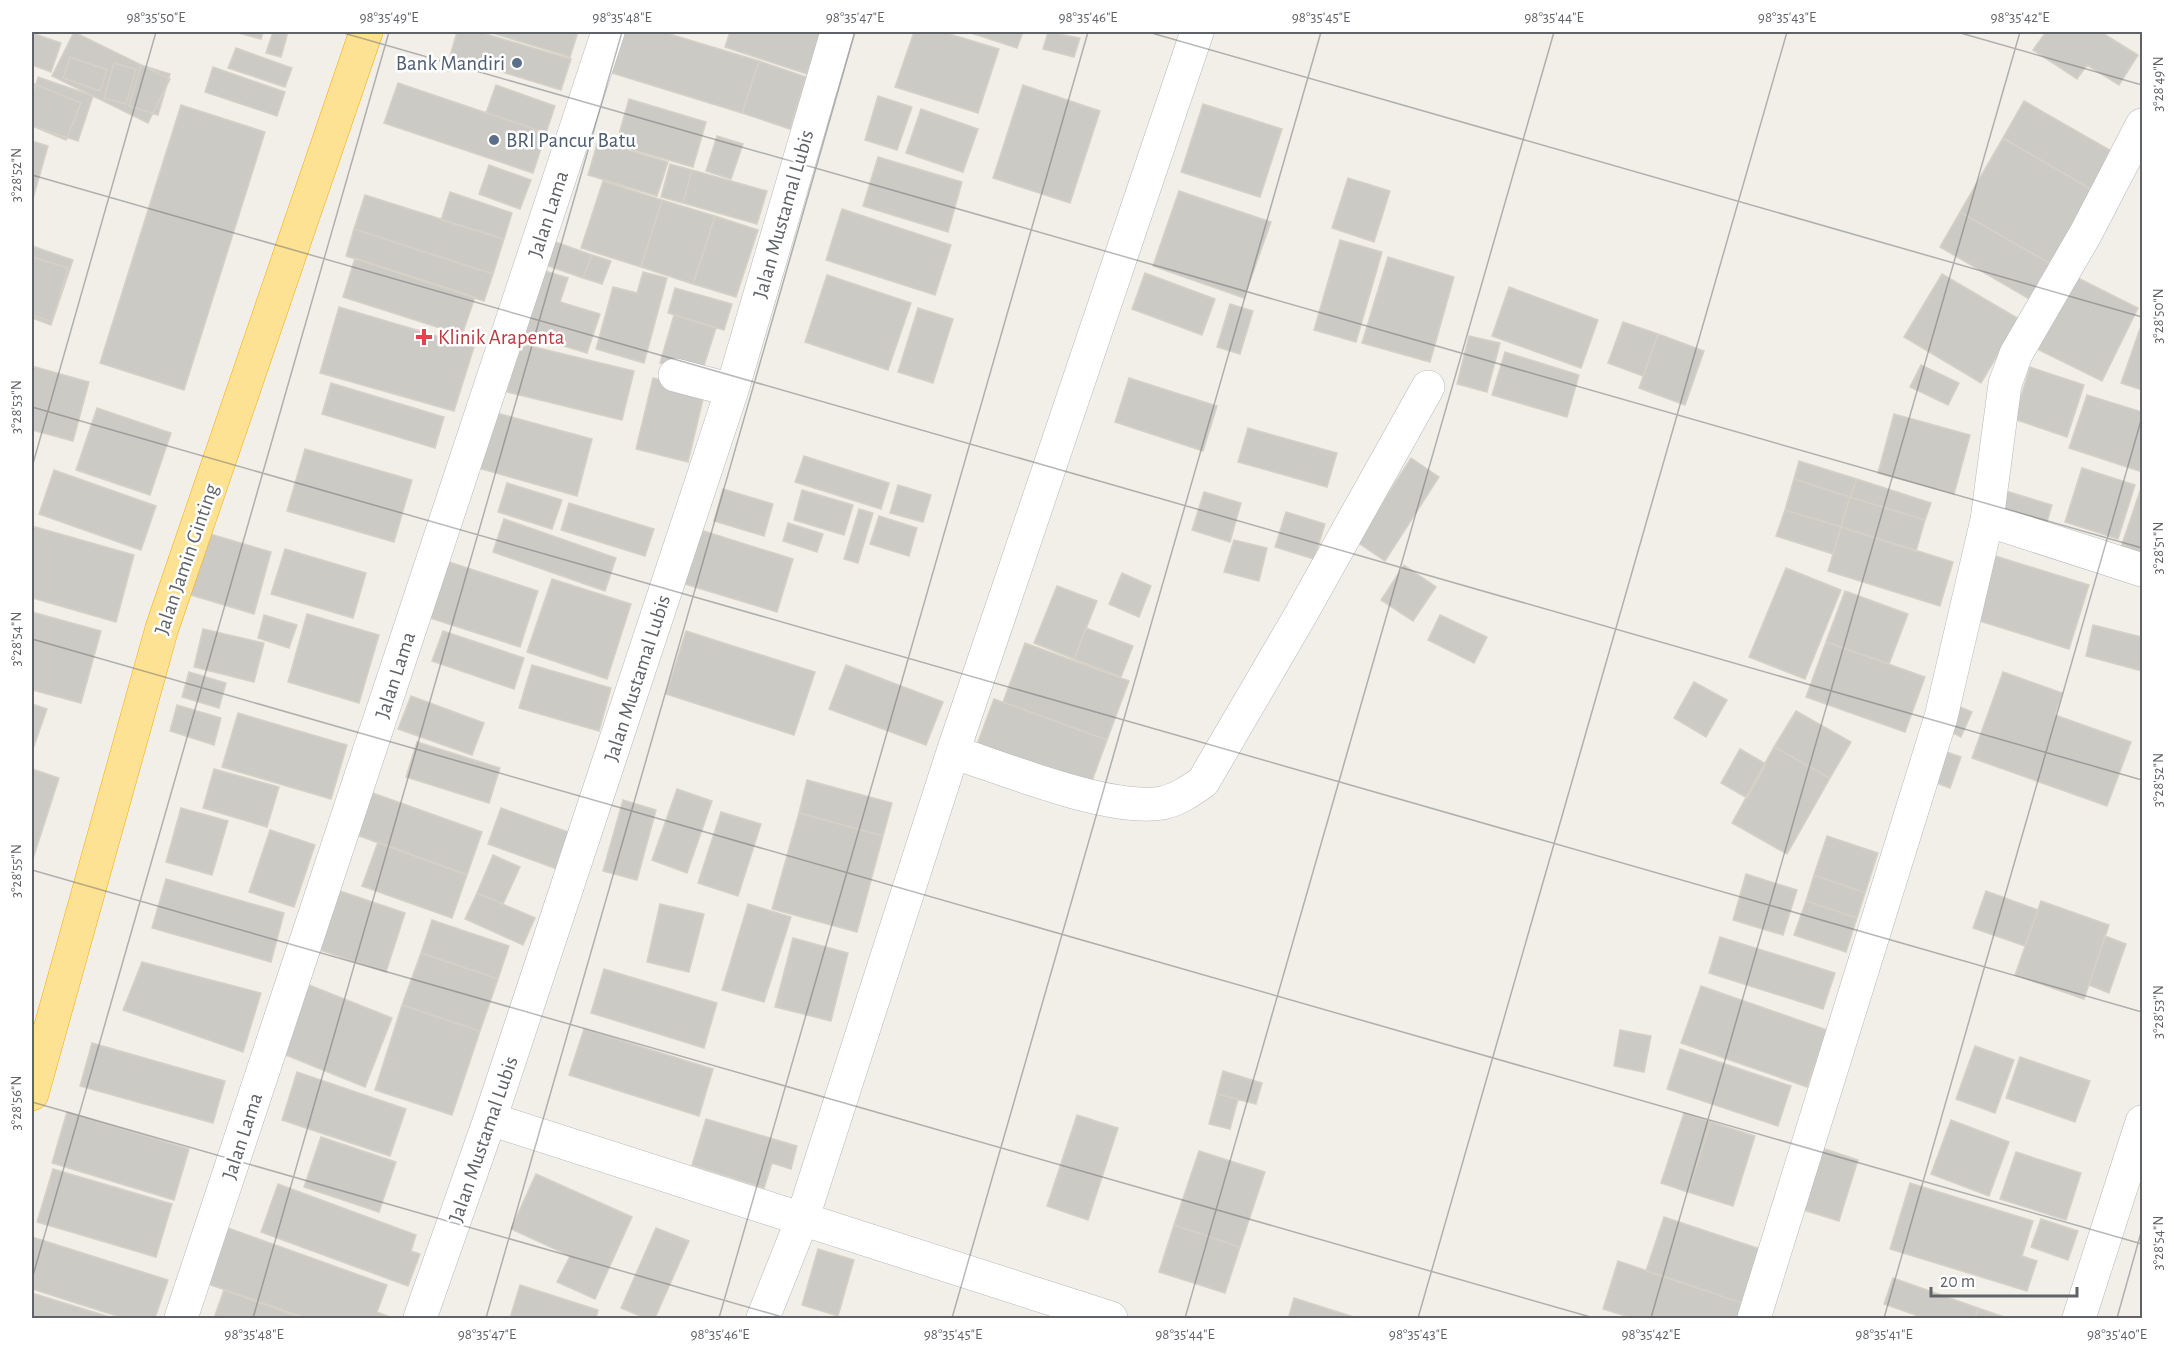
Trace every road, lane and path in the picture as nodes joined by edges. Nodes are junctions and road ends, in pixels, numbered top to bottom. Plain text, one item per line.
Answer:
1 (366, 32) edge
2 (608, 32) edge
3 (837, 32) edge
4 (1197, 32) edge
5 (2142, 125) edge
6 (675, 375) dead end
7 (1428, 387) dead end
8 (732, 390) junction
9 (1987, 520) junction
10 (2142, 570) edge
11 (953, 752) junction
12 (32, 1094) edge
13 (490, 1119) junction
14 (2142, 1122) edge
15 (802, 1220) junction
16 (181, 1318) edge
17 (420, 1318) edge
18 (763, 1318) edge
19 (1111, 1318) edge
20 (1754, 1318) edge
21 (2079, 1318) edge

1 - 12 highway, Jalan Jamin Ginting
2 - 16 street, Jalan Lama
3 - 8 street, Jalan Mustamal Lubis
4 - 11 street
5 - 9 street
6 - 8 street
7 - 11 street
8 - 13 street, Jalan Mustamal Lubis
9 - 10 street
9 - 20 street
11 - 15 street
13 - 15 street
13 - 17 street, Jalan Mustamal Lubis
14 - 21 street
15 - 18 street
15 - 19 street

